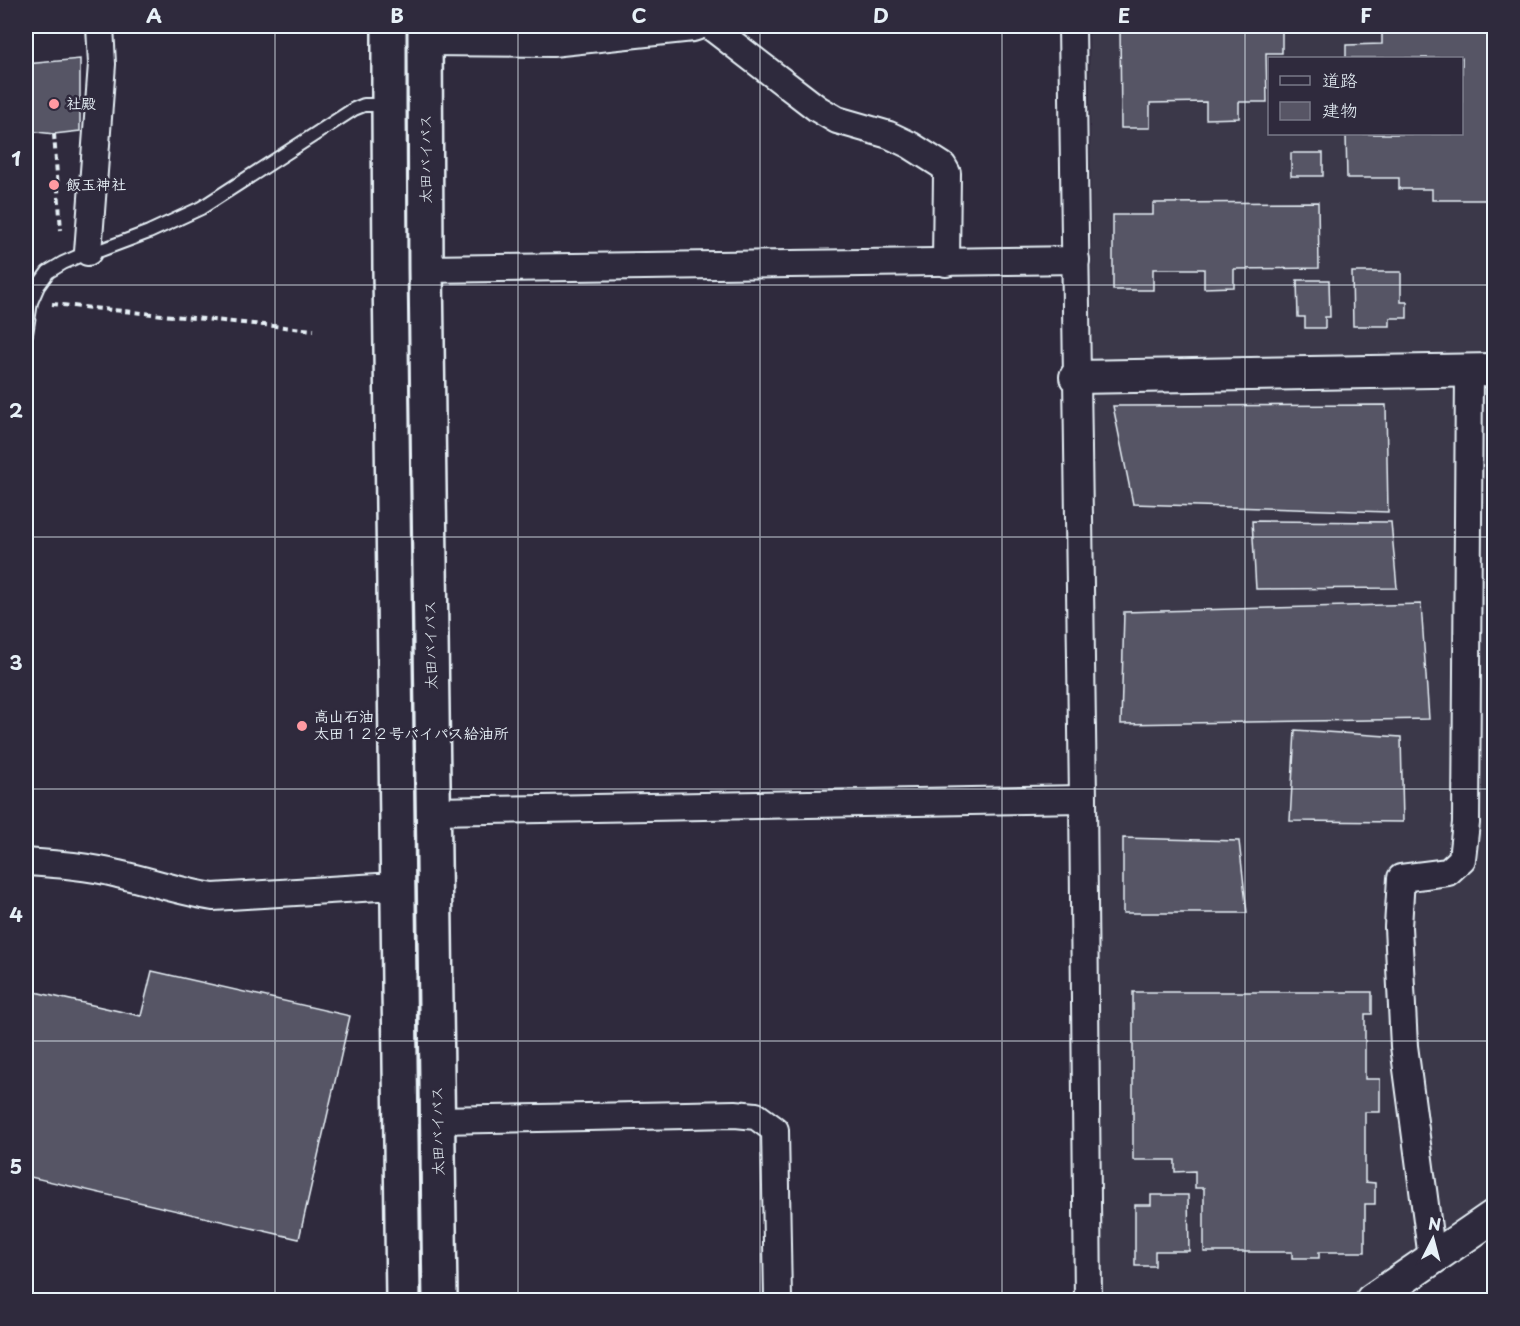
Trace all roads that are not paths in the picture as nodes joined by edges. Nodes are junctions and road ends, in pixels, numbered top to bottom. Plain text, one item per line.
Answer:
1 (100, 26) edge
2 (390, 26) edge
3 (699, 26) edge
4 (710, 26) edge
5 (1072, 26) edge
6 (425, 34) edge
7 (389, 105) junction
8 (88, 252) junction
9 (1076, 260) junction
10 (946, 262) junction
11 (426, 270) junction
12 (26, 334) edge
13 (1482, 370) edge
14 (1076, 377) junction
15 (1083, 799) junction
16 (434, 811) junction
17 (26, 862) edge
18 (399, 887) junction
19 (437, 1120) junction
20 (1494, 1216) edge
21 (1432, 1258) junction
22 (403, 1300) edge
23 (440, 1300) edge
24 (778, 1300) edge
25 (1088, 1300) edge
26 (1372, 1300) edge

1 - 8 street
2 - 7 highway
3 - 6 street
4 - 10 street
5 - 9 street
6 - 11 highway, 太田バイパス
7 - 8 lane
7 - 18 highway
8 - 12 lane
9 - 10 street
9 - 14 street
10 - 11 street
11 - 16 highway, 太田バイパス
13 - 14 street
13 - 21 street
14 - 15 street
15 - 16 street
15 - 25 street
16 - 19 highway, 太田バイパス
17 - 18 street
18 - 22 highway
19 - 23 highway, 太田バイパス
19 - 24 street
20 - 21 street
21 - 26 street

